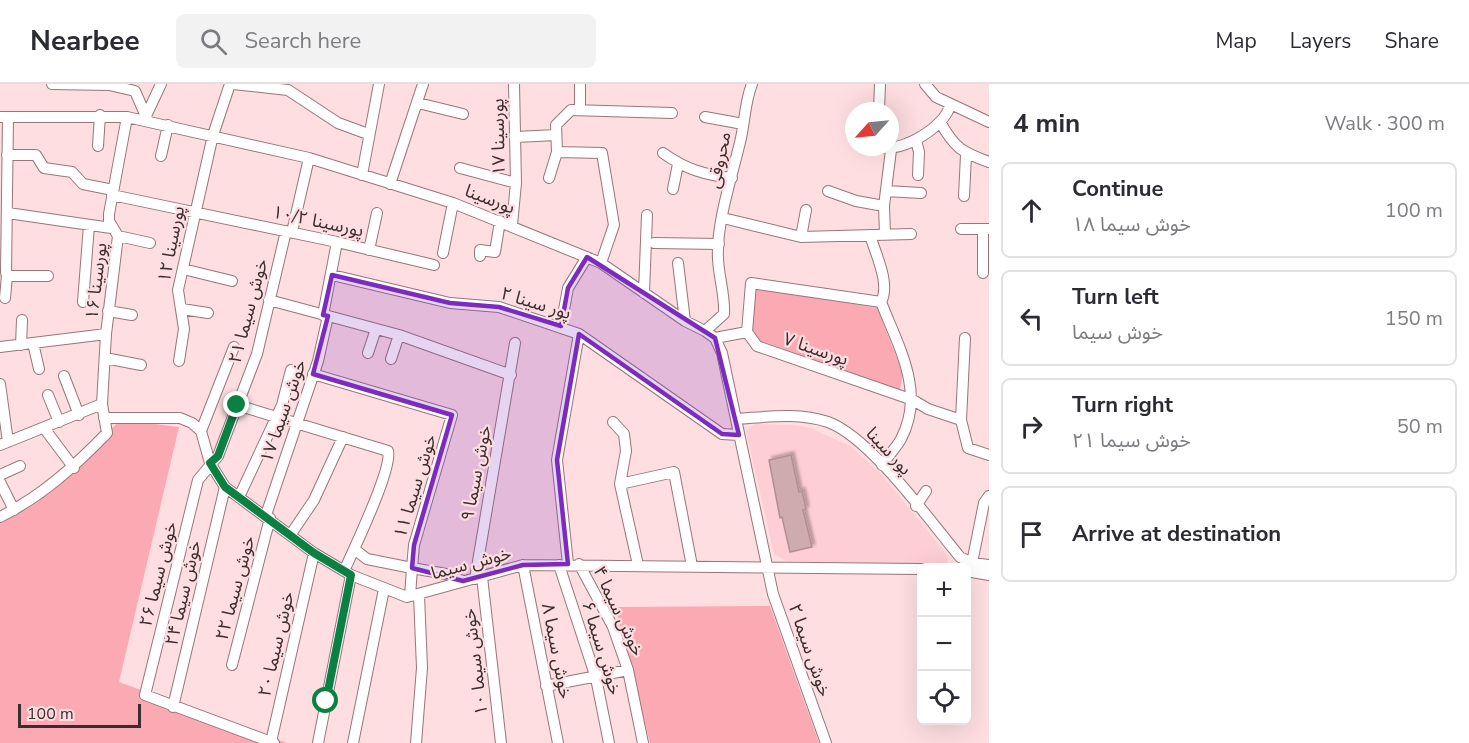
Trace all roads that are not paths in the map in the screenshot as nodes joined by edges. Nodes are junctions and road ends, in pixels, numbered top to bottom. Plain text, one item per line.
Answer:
1 (52, 84) edge
2 (161, 84) edge
3 (231, 84) edge
4 (379, 84) edge
5 (423, 84) edge
6 (513, 84) edge
7 (580, 84) edge
8 (752, 84) edge
9 (880, 84) edge
10 (925, 84) edge
11 (879, 102) edge
12 (418, 103) junction
13 (950, 105) junction
14 (580, 109) junction
15 (672, 113) dead end
16 (463, 114) dead end
17 (100, 115) junction
18 (4, 117) edge
19 (127, 117) junction
20 (705, 117) dead end
21 (147, 119) junction
22 (940, 122) junction
23 (989, 122) edge
24 (743, 124) junction
25 (168, 125) junction
26 (368, 134) junction
27 (213, 135) junction
28 (556, 135) junction
29 (516, 137) junction
30 (916, 140) junction
31 (899, 145) edge
32 (98, 146) dead end
33 (557, 152) junction
34 (663, 153) dead end
35 (966, 154) junction
36 (7, 155) junction
37 (161, 156) dead end
38 (886, 156) edge
39 (309, 158) junction
40 (989, 162) edge
41 (678, 164) junction
42 (460, 168) dead end
43 (362, 175) junction
44 (918, 175) dead end
45 (549, 178) dead end
46 (732, 178) junction
47 (516, 183) junction
48 (390, 184) junction
49 (673, 189) dead end
50 (828, 191) dead end
51 (886, 191) junction
52 (112, 193) junction
53 (921, 193) dead end
54 (964, 196) dead end
55 (453, 203) junction
56 (884, 206) junction
57 (806, 210) dead end
58 (194, 212) junction
59 (8, 213) junction
60 (377, 213) dead end
61 (647, 215) dead end
62 (723, 218) junction
63 (500, 221) junction
64 (89, 225) junction
65 (512, 225) junction
66 (961, 229) dead end
67 (986, 229) edge
68 (3, 231) edge
69 (115, 232) junction
70 (289, 232) junction
71 (885, 234) junction
72 (911, 234) dead end
73 (870, 235) junction
74 (801, 237) junction
75 (337, 242) junction
76 (150, 243) dead end
77 (654, 243) dead end
78 (719, 244) junction
79 (369, 250) junction
80 (443, 253) dead end
81 (480, 256) dead end
82 (587, 257) junction
83 (601, 263) junction
84 (678, 263) dead end
85 (434, 265) dead end
86 (183, 269) junction
87 (983, 273) dead end
88 (332, 275) junction
89 (7, 276) junction
90 (48, 276) dead end
91 (232, 281) dead end
92 (644, 293) junction
93 (5, 298) dead end
94 (269, 300) junction
95 (83, 302) dead end
96 (881, 302) junction
97 (182, 309) junction
98 (108, 311) junction
99 (208, 313) dead end
100 (132, 315) dead end
101 (326, 316) junction
102 (21, 320) dead end
103 (685, 321) junction
104 (561, 326) junction
105 (375, 329) junction
106 (747, 332) junction
107 (106, 334) junction
108 (579, 334) junction
109 (399, 335) junction
110 (710, 335) junction
111 (965, 338) dead end
112 (33, 343) junction
113 (515, 343) dead end
114 (21, 345) junction
115 (234, 347) dead end
116 (0, 348) edge
117 (368, 353) dead end
118 (105, 358) junction
119 (392, 359) dead end
120 (178, 361) dead end
121 (141, 365) dead end
122 (39, 369) dead end
123 (291, 370) dead end
124 (313, 374) junction
125 (511, 375) junction
126 (64, 376) dead end
127 (0, 384) edge
128 (48, 395) dead end
129 (913, 400) junction
130 (102, 404) junction
131 (237, 405) junction
132 (79, 415) junction
133 (276, 417) junction
134 (104, 418) junction
135 (736, 419) junction
136 (961, 420) junction
137 (59, 422) junction
138 (613, 422) dead end
139 (296, 423) junction
140 (44, 428) junction
141 (201, 431) junction
142 (740, 435) junction
143 (343, 436) junction
144 (4, 443) edge
145 (989, 455) edge
146 (210, 463) junction
147 (882, 465) junction
148 (20, 466) dead end
149 (74, 468) junction
150 (0, 475) edge
151 (0, 482) edge
152 (620, 484) junction
153 (225, 487) junction
154 (926, 490) dead end
155 (989, 496) edge
156 (239, 497) junction
157 (916, 506) junction
158 (14, 510) junction
159 (0, 517) edge
160 (268, 517) junction
161 (291, 534) junction
162 (354, 549) junction
163 (314, 553) junction
164 (959, 562) edge
165 (970, 563) edge
166 (569, 564) junction
167 (523, 565) junction
168 (638, 565) junction
169 (989, 565) edge
170 (692, 566) junction
171 (767, 567) junction
172 (971, 567) edge
173 (412, 568) junction
174 (971, 568) edge
175 (917, 569) edge
176 (348, 573) junction
177 (989, 575) edge
178 (478, 578) junction
179 (463, 581) junction
180 (384, 589) junction
181 (415, 596) junction
182 (232, 665) dead end
183 (628, 670) junction
184 (596, 678) junction
185 (546, 686) junction
186 (173, 706) junction
187 (272, 742) edge
188 (318, 743) edge
189 (353, 743) edge
190 (416, 743) edge
191 (501, 743) edge
192 (558, 743) edge
193 (609, 743) edge
194 (644, 743) edge
195 (826, 743) edge

1 - 21 street
2 - 21 street
3 - 26 street
3 - 27 street, پورسینا ۱۲
4 - 26 street
5 - 12 street
6 - 29 street, پورسینا ۱۷
7 - 14 street
8 - 24 street, محروقی
9 - 11 street
10 - 13 street
12 - 16 street
12 - 48 street
13 - 22 street
13 - 23 street
14 - 15 street
14 - 28 street
17 - 18 street, پورسینا
17 - 19 street, پورسینا
17 - 32 street
18 - 36 street
19 - 21 street, پورسینا
19 - 52 street, پورسینا ۱۶
20 - 24 street
21 - 25 street, پورسینا
22 - 30 street
22 - 35 street
24 - 46 street, محروقی
25 - 27 street, پورسینا
25 - 37 street
26 - 43 street
27 - 39 street, پورسینا
27 - 58 street, پورسینا ۱۲
28 - 29 street
28 - 33 street
29 - 47 street, پورسینا ۱۷
30 - 31 street
30 - 44 street
33 - 45 street
33 - 83 street
34 - 41 street
35 - 40 street
35 - 54 street
36 - 52 street, پورسینا ۱۰/۲
36 - 59 street
38 - 51 street
39 - 43 street, پورسینا
39 - 70 street, خوش سیما ۲۱
41 - 46 street
41 - 49 street
42 - 47 street
43 - 48 street, پورسینا
46 - 62 street, محروقی
47 - 65 street, پورسینا ۱۷
48 - 55 street, پورسینا
50 - 56 street
51 - 53 street
51 - 56 street
52 - 58 street, پورسینا ۱۰/۲
52 - 69 street, پورسینا ۱۶
55 - 63 street, پورسینا
55 - 80 street
56 - 71 street
57 - 74 street
58 - 70 street, پورسینا ۱۰/۲
58 - 86 street, پورسینا ۱۲
59 - 64 street
59 - 68 street
60 - 79 street
61 - 92 street
62 - 74 street
62 - 78 street, محروقی
63 - 65 street, پورسینا
63 - 81 street
64 - 69 street
64 - 95 street
65 - 82 street, پورسینا
66 - 67 street
67 - 87 street
68 - 89 street
69 - 76 street
69 - 98 street, پورسینا ۱۶
70 - 75 street, پورسینا ۱۰/۲
70 - 94 street, خوش سیما ۲۱
71 - 72 street
71 - 73 street
73 - 74 street
73 - 96 street
75 - 79 street, پورسینا ۱۰/۲
75 - 88 street, خوش سیما ۱۷
77 - 78 street
78 - 110 street, محروقی
79 - 85 street, پورسینا ۱۰/۲
82 - 83 street, پورسینا
82 - 104 street
83 - 92 street, پورسینا
84 - 103 street
86 - 91 street
86 - 97 street, پورسینا ۱۲
88 - 101 street, خوش سیما ۱۷
88 - 104 street, پور سینا ۲
89 - 90 street
89 - 93 street
92 - 103 street, پورسینا
94 - 101 street
94 - 131 street, خوش سیما ۲۱
96 - 106 street
96 - 129 street
97 - 99 street
97 - 120 street, پورسینا ۱۲
98 - 100 street
98 - 107 street, پورسینا ۱۶
101 - 105 street
101 - 124 street, خوش سیما ۱۷
102 - 114 street
103 - 110 street, پورسینا
104 - 108 street, پور سینا ۲
105 - 109 street
105 - 117 street
106 - 110 street
106 - 129 street, پورسینا ۷
107 - 112 street
107 - 118 street, پورسینا ۱۶
108 - 142 street, پور سینا ۲
108 - 166 street
109 - 119 street
109 - 125 street
110 - 135 street
111 - 136 street
112 - 114 street
112 - 122 street
113 - 125 street, خوش سیما ۹
114 - 116 street
115 - 141 street
118 - 121 street
118 - 130 street, پورسینا ۱۶
123 - 133 street
124 - 139 street, خوش سیما ۱۷
124 - 173 street, خوش سیما ۱۱
125 - 178 street, خوش سیما ۹
126 - 132 street
127 - 144 street
128 - 137 street
129 - 136 street, پورسینا ۷
129 - 147 street
130 - 132 street
130 - 134 street, پورسینا ۱۶
131 - 133 street
131 - 146 street, خوش سیما ۲۱
132 - 137 street
133 - 139 street
133 - 156 street
134 - 141 street
134 - 149 street
135 - 142 street
135 - 147 street, پور سینا
136 - 145 street
137 - 140 street
138 - 152 street
139 - 143 street
139 - 160 street, خوش سیما ۱۷
140 - 144 street
140 - 149 street
141 - 146 street, خوش سیما
142 - 171 street
143 - 161 street
143 - 162 street
146 - 153 street, خوش سیما
146 - 186 street, خوش سیما ۲۶
147 - 157 street, پور سینا
148 - 150 street
149 - 158 street
151 - 158 street
152 - 168 street
152 - 170 street
153 - 156 street, خوش سیما
153 - 186 street, خوش سیما ۲۴
154 - 157 street
155 - 165 street
156 - 160 street, خوش سیما
157 - 164 street, پور سینا
158 - 159 street
160 - 161 street, خوش سیما
160 - 182 street, خوش سیما ۲۲
161 - 163 street, خوش سیما
162 - 173 street
162 - 176 street
163 - 176 street, خوش سیما
163 - 187 street, خوش سیما ۲۰
166 - 167 street, خوش سیما
166 - 168 street, خوش سیما
166 - 183 street, خوش سیما ۴
166 - 184 street, خوش سیما ۶
167 - 178 street, خوش سیما
167 - 185 street, خوش سیما ۸
168 - 170 street, خوش سیما
169 - 172 street, پور سینا
170 - 171 street, خوش سیما
171 - 175 street, خوش سیما
171 - 195 street, خوش سیما ۲
173 - 179 street
173 - 181 street, خوش سیما ۱۱
174 - 177 street
176 - 180 street, خوش سیما
176 - 188 street
178 - 179 street, خوش سیما
178 - 191 street, خوش سیما ۱۰
179 - 181 street, خوش سیما
180 - 181 street, خوش سیما
180 - 189 street
181 - 190 street, خوش سیما ۱۱
183 - 184 street
183 - 194 street, خوش سیما ۴
184 - 185 street
184 - 193 street, خوش سیما ۶
185 - 192 street, خوش سیما ۸
186 - 187 street

